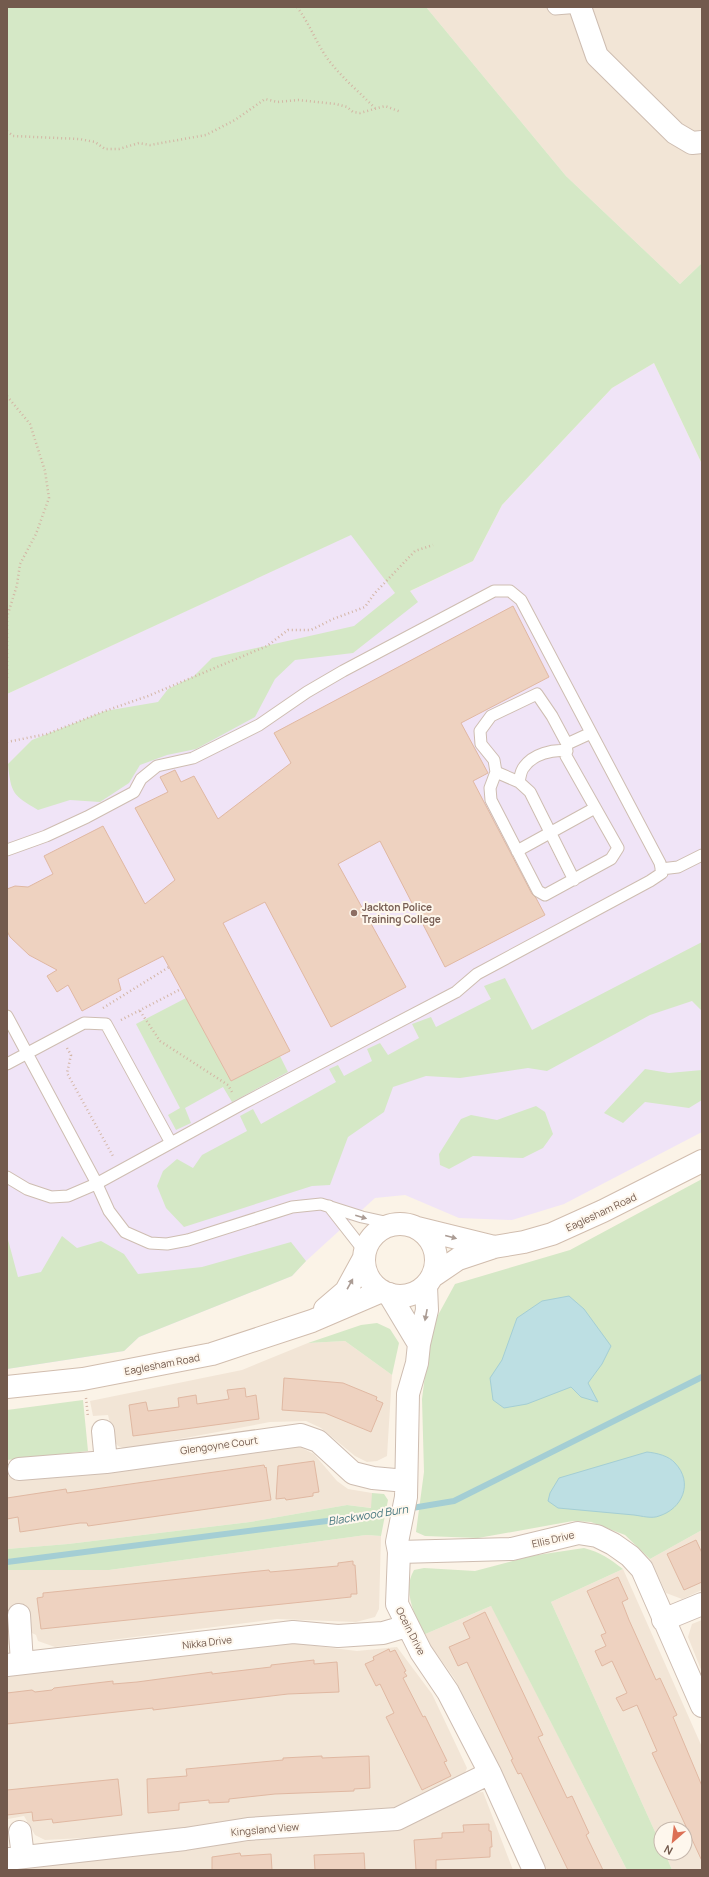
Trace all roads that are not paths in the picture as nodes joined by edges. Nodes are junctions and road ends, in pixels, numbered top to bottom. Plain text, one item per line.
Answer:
1 (553, 7) edge
2 (580, 7) edge
3 (701, 144) edge
4 (591, 733) junction
5 (567, 747) junction
6 (496, 772) junction
7 (519, 782) junction
8 (595, 808) junction
9 (550, 832) junction
10 (7, 850) edge
11 (517, 851) junction
12 (702, 855) edge
13 (661, 869) junction
14 (574, 880) junction
15 (7, 1016) edge
16 (27, 1054) junction
17 (7, 1064) edge
18 (171, 1143) junction
19 (702, 1161) edge
20 (7, 1177) edge
21 (96, 1184) junction
22 (329, 1206) junction
23 (404, 1225) junction
24 (494, 1247) junction
25 (365, 1255) junction
26 (429, 1281) junction
27 (386, 1293) junction
28 (312, 1321) junction
29 (419, 1344) junction
30 (7, 1387) edge
31 (103, 1431) road end
32 (106, 1462) junction
33 (19, 1469) dead end
34 (406, 1489) junction
35 (399, 1552) junction
36 (702, 1604) edge
37 (20, 1615) dead end
38 (663, 1620) junction
39 (407, 1626) junction
40 (15, 1664) edge
41 (702, 1706) edge
42 (490, 1773) junction
43 (20, 1832) dead end
44 (15, 1858) edge
45 (534, 1870) edge

1 - 2 lane
2 - 3 street
4 - 5 lane
4 - 10 lane
4 - 13 lane
5 - 6 lane
5 - 7 lane
5 - 8 lane
6 - 7 lane
6 - 11 lane
7 - 9 lane
8 - 9 lane
8 - 14 lane
9 - 11 lane
9 - 14 lane
11 - 14 lane
12 - 13 lane
13 - 18 lane
15 - 16 lane
16 - 17 lane
16 - 18 lane
16 - 21 lane
18 - 21 lane
19 - 24 street, Eaglesham Road
20 - 21 lane
21 - 22 lane
22 -> 23 lane
22 - 25 lane
23 -> 24 street
23 - 25 street
23 - 26 street
24 - 26 street, Eaglesham Road
25 - 27 street
28 -> 25 street
26 - 27 street
26 -> 29 street, Ocein Drive
27 - 28 street, Eaglesham Road
27 - 29 street
28 - 30 street, Eaglesham Road
29 - 34 street, Ocein Drive
31 - 32 street
32 - 33 street, Glengoyne Court
32 - 34 street, Glengoyne Court
34 - 35 street, Ocein Drive
35 - 38 street, Ellis Drive
35 - 39 street, Ocein Drive
36 - 38 street
37 - 40 street
38 - 41 street, Ellis Drive
39 - 40 street, Nikka Drive
39 - 42 street, Ocein Drive
42 - 44 street, Kingsland View
42 - 45 street, Ocein Drive
43 - 44 street

